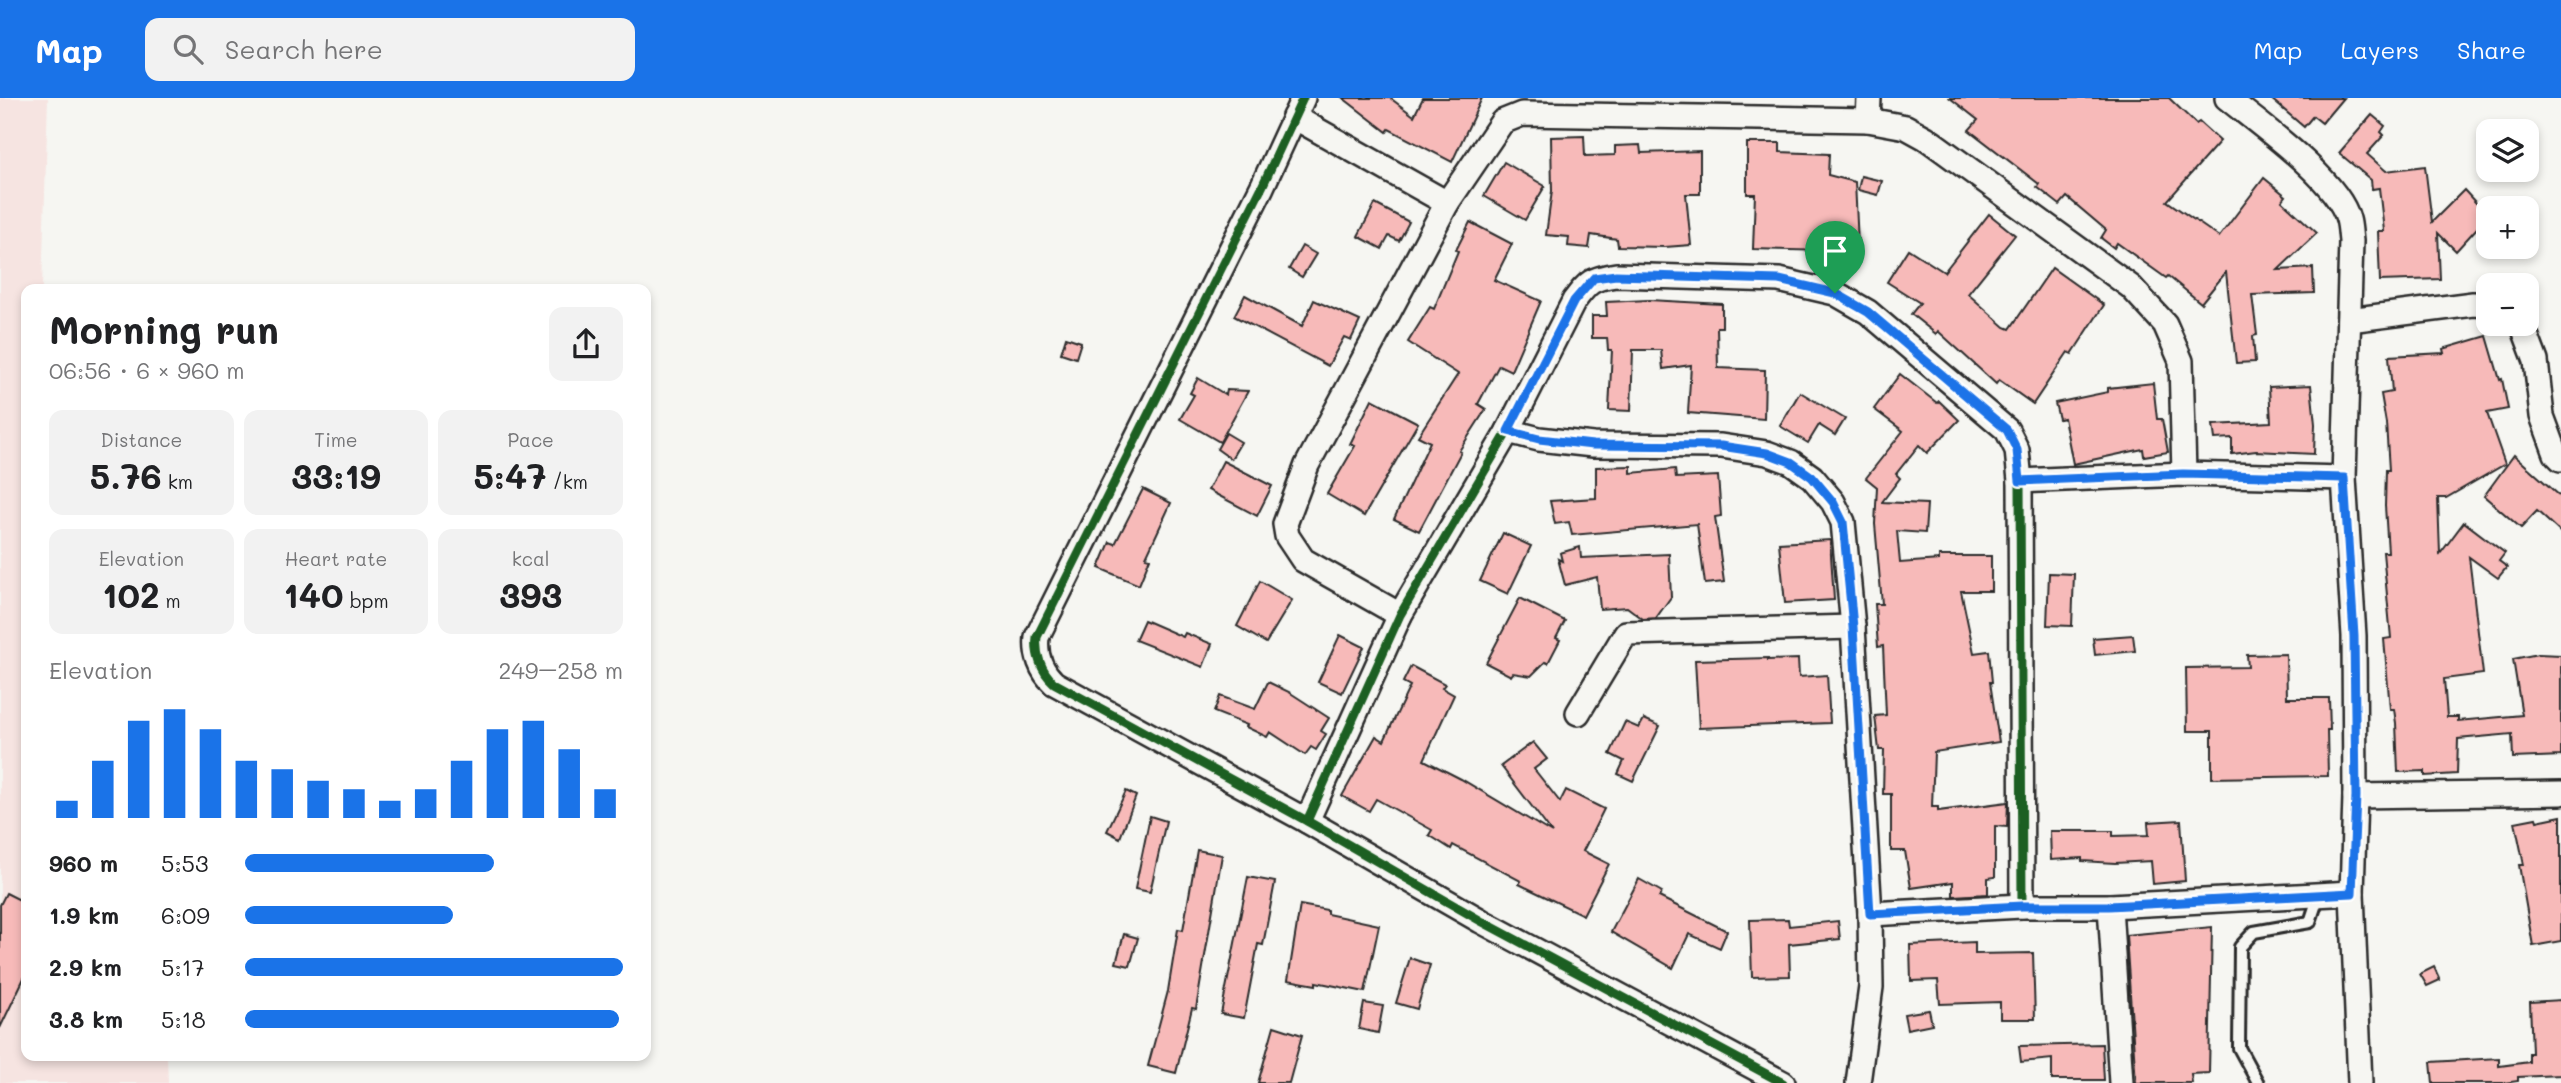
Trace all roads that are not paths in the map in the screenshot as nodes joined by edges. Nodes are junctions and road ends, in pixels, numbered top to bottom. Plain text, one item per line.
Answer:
1 (2227, 98) edge
2 (1298, 107) edge
3 (1869, 109) edge
4 (1447, 202) junction
5 (2476, 304) edge
6 (2349, 320) junction
7 (2527, 336) edge
8 (1508, 431) junction
9 (2561, 458) edge
10 (2183, 474) junction
11 (2344, 478) junction
12 (2020, 481) junction
13 (1400, 615) junction
14 (1853, 627) junction
15 (1578, 713) dead end
16 (2561, 793) edge
17 (2356, 796) junction
18 (1307, 821) junction
19 (2352, 893) junction
20 (2319, 895) junction
21 (2022, 906) junction
22 (2109, 906) junction
23 (1870, 914) junction
24 (1783, 1083) edge
25 (1858, 1083) edge
26 (2121, 1083) edge
27 (2258, 1083) edge
28 (2360, 1083) edge

1 - 6 street
2 - 4 street
2 - 18 street
3 - 4 street
3 - 10 street
4 - 13 street
5 - 6 street
6 - 11 street
7 - 9 street
8 - 12 street
8 - 13 street
8 - 14 street
10 - 11 street
10 - 12 street
11 - 17 street
12 - 21 street
13 - 18 street
14 - 15 street
14 - 23 street
16 - 17 street
17 - 19 street
18 - 24 street
19 - 20 street
19 - 28 street
20 - 22 street
20 - 27 lane
21 - 22 street
21 - 23 street
22 - 26 street
23 - 25 street

